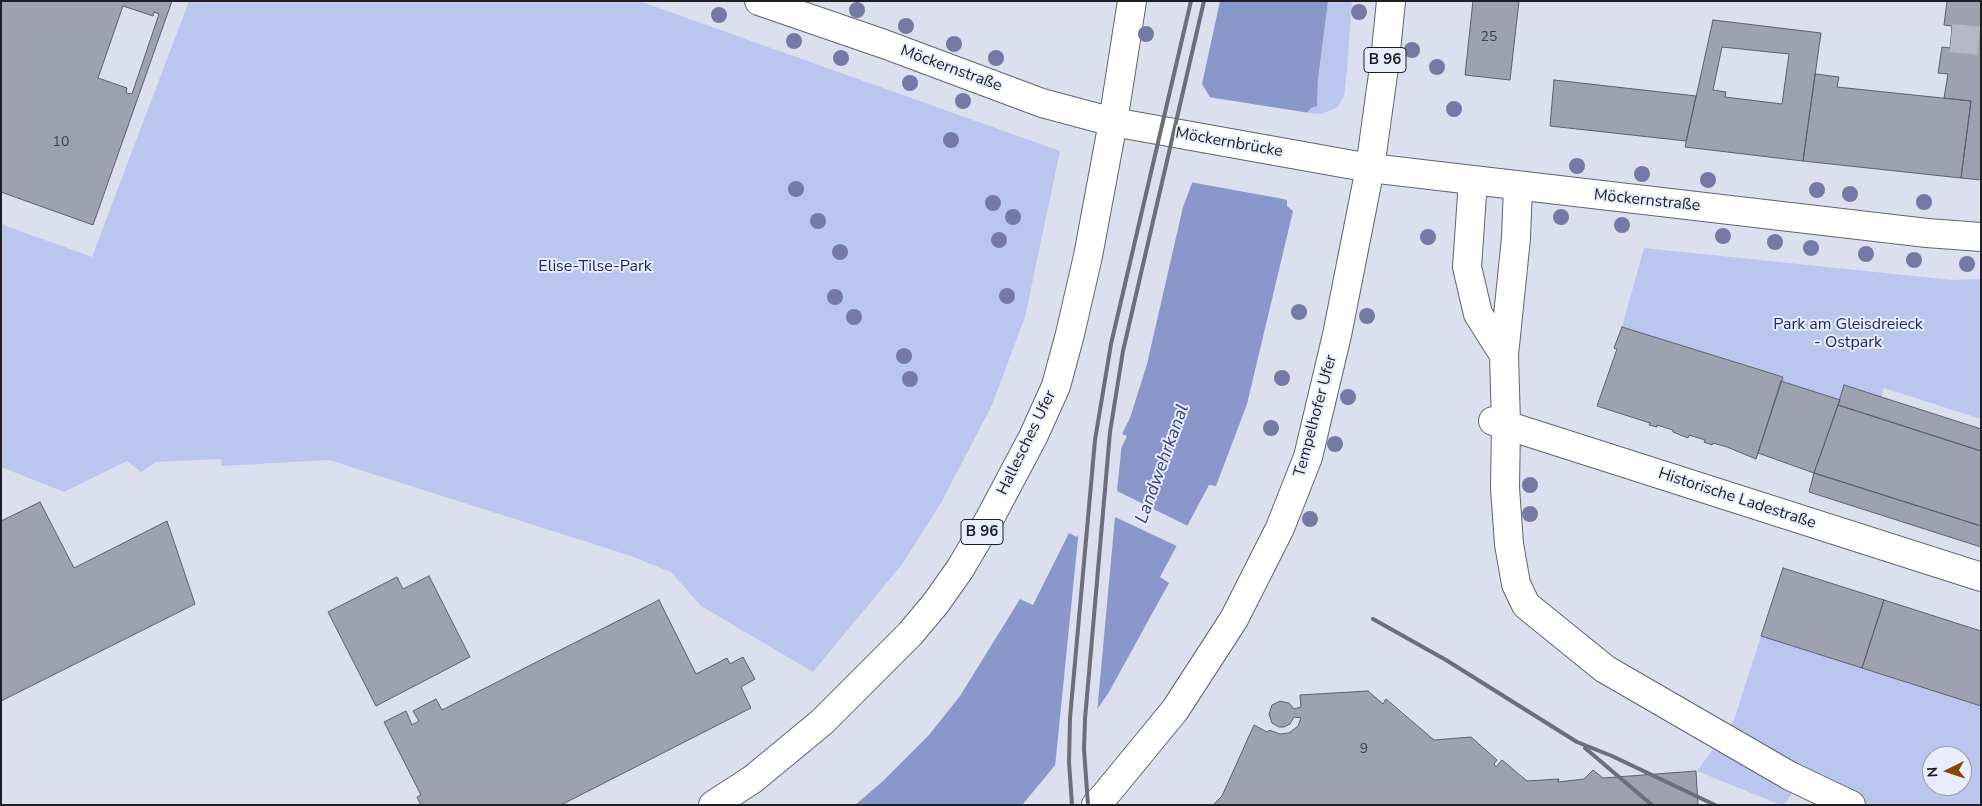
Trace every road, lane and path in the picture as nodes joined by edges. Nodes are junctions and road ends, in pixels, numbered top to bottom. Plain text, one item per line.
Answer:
1 (759, 1) edge
2 (1132, 1) edge
3 (1390, 1) edge
4 (1113, 122) junction
5 (1145, 128) joint
6 (1314, 158) joint
7 (1370, 168) junction
8 (1473, 181) junction
9 (1518, 186) junction
10 (1981, 237) edge
11 (1504, 355) junction
12 (1499, 423) junction
13 (1981, 577) edge
14 (1107, 801) edge
15 (713, 805) edge
16 (1851, 805) edge

1 - 4 street, Möckernstraße
2 - 4 street, Hallesches Ufer / B 96
3 - 7 street, Tempelhofer Ufer / B 96
4 - 5 street, Möckernstraße
4 - 15 street, Hallesches Ufer / B 96
5 - 6 street, Möckernbrücke
6 - 7 street, Möckernstraße
7 - 8 street, Möckernstraße
7 - 14 street, Tempelhofer Ufer / B 96
8 - 9 street, Möckernstraße
8 - 11 street
9 - 10 street, Möckernstraße
9 - 11 street
11 - 12 street
12 - 13 street, Historische Ladestraße
12 - 16 street

